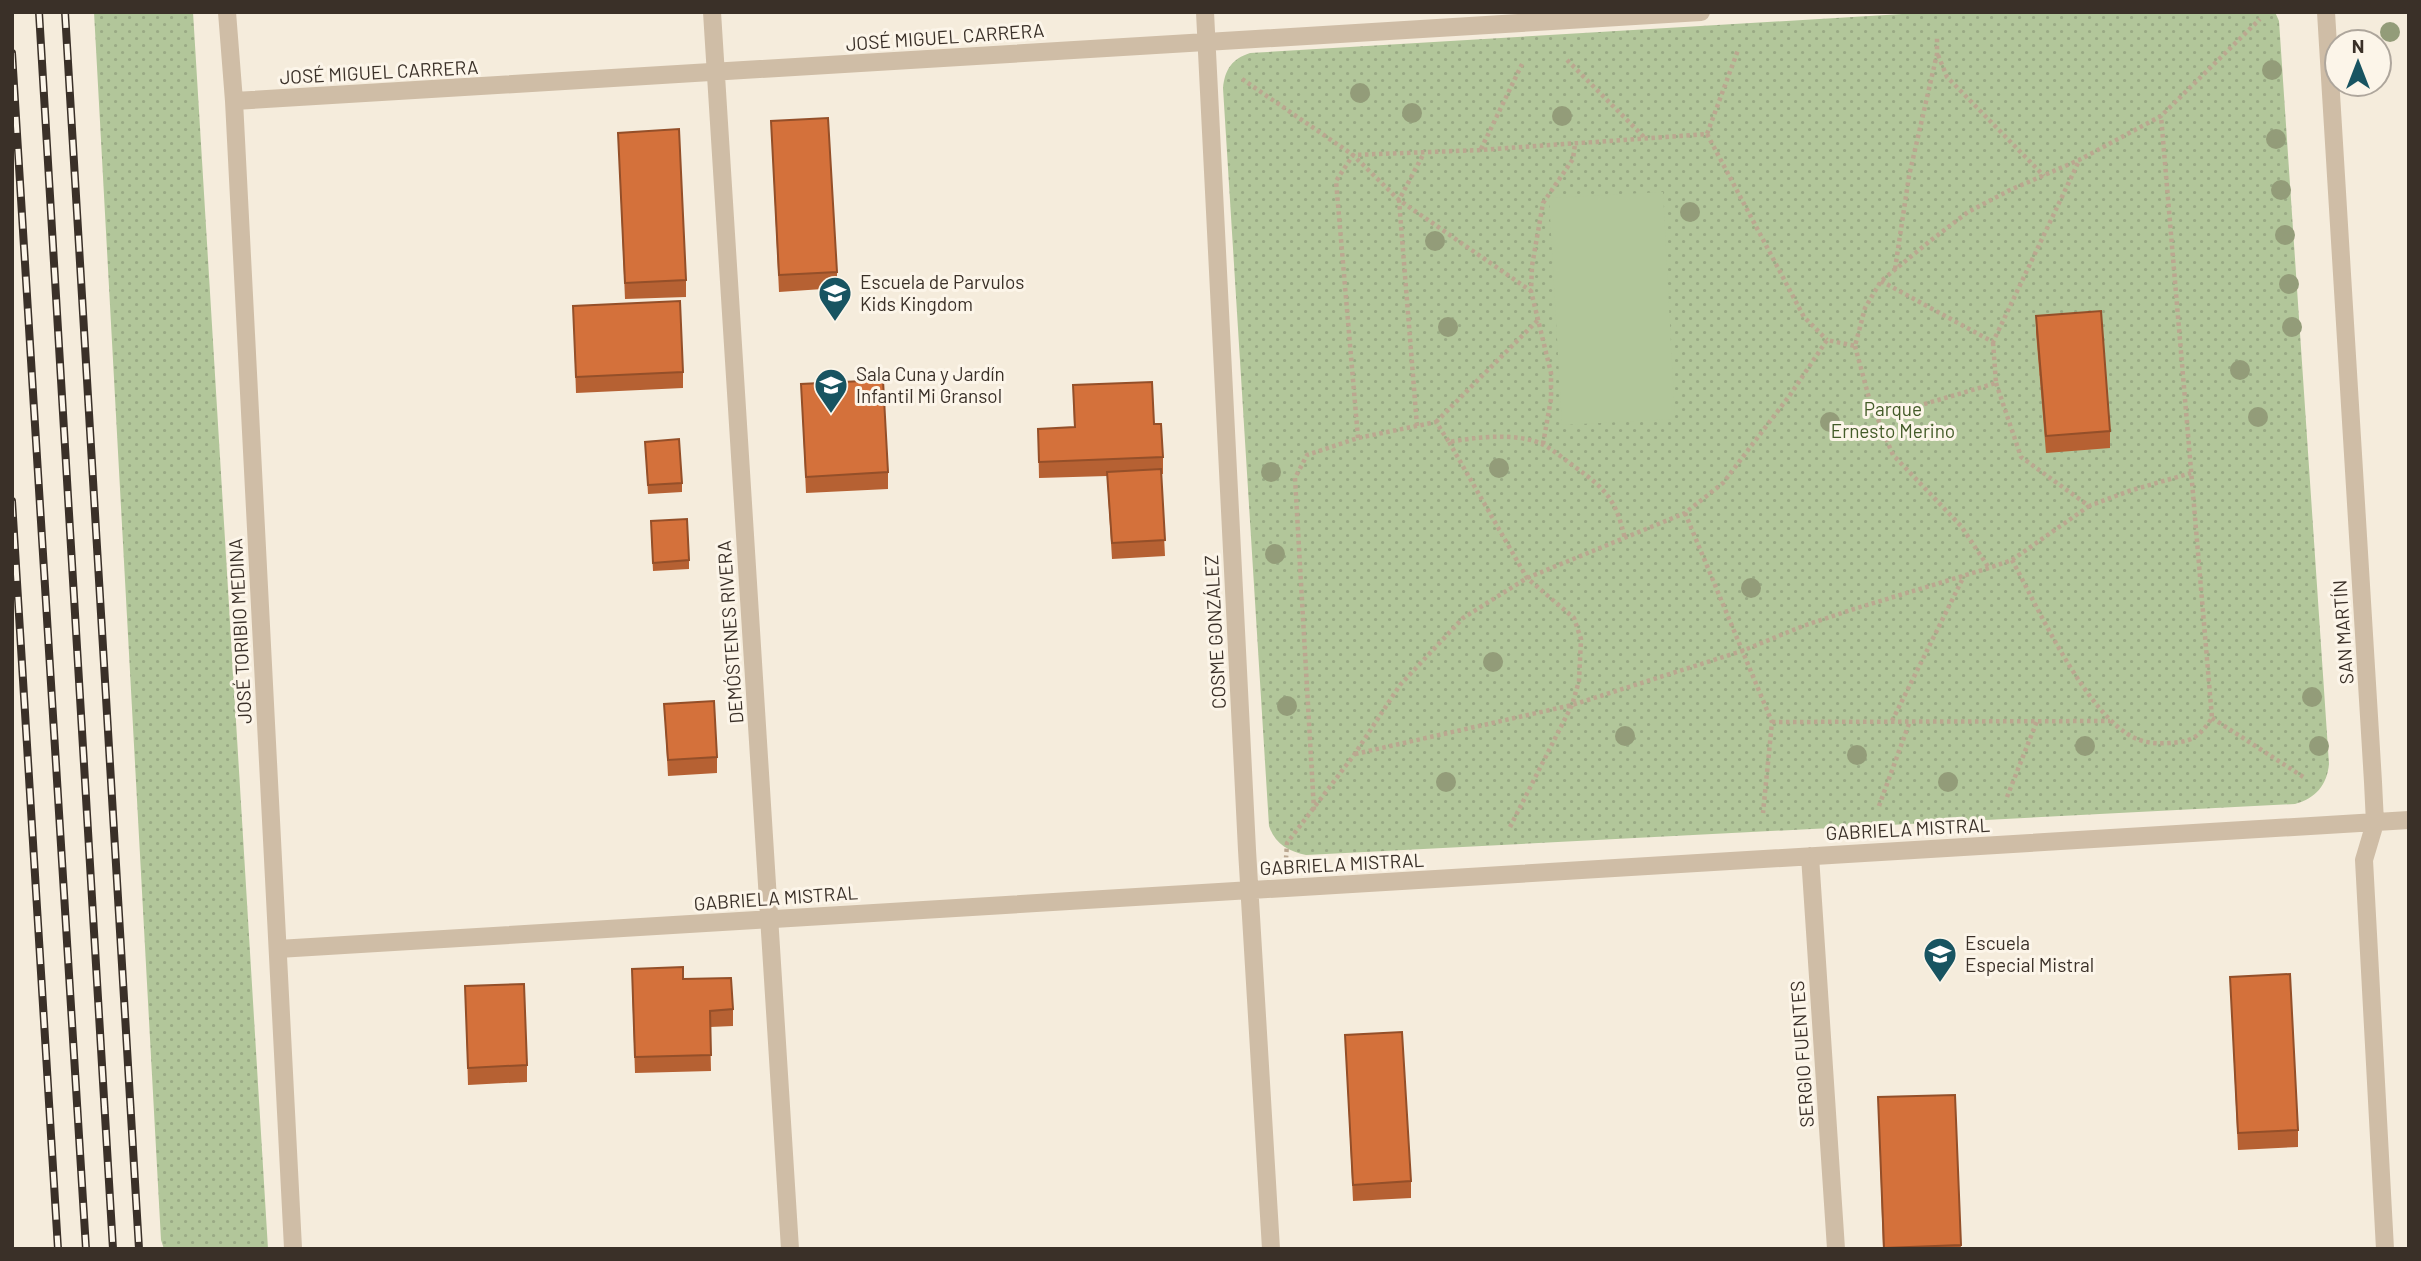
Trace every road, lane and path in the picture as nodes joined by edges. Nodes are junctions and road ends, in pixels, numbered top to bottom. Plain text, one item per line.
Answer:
1 (228, 12) edge
2 (712, 12) edge
3 (1205, 12) edge
4 (1701, 12) edge
5 (2326, 12) edge
6 (2260, 19) dead end
7 (1937, 38) dead end
8 (1207, 41) junction
9 (1738, 50) dead end
10 (1937, 54) junction
11 (1567, 60) dead end
12 (1523, 62) dead end
13 (716, 72) junction
14 (1242, 79) dead end
15 (234, 101) junction
16 (2161, 116) junction
17 (1707, 134) junction
18 (1644, 137) junction
19 (1575, 144) junction
20 (1481, 150) junction
21 (1424, 153) junction
22 (1353, 155) junction
23 (2079, 160) junction
24 (2044, 176) junction
25 (1399, 200) junction
26 (1895, 269) junction
27 (1881, 281) junction
28 (1531, 291) junction
29 (1538, 320) junction
30 (1827, 340) junction
31 (1993, 342) junction
32 (1855, 346) junction
33 (1996, 383) junction
34 (1877, 418) junction
35 (1436, 422) junction
36 (1416, 426) junction
37 (1358, 438) junction
38 (1449, 442) junction
39 (1543, 444) junction
40 (2191, 473) junction
41 (2089, 506) junction
42 (1685, 513) junction
43 (1625, 539) junction
44 (2012, 559) junction
45 (1989, 568) junction
46 (1964, 576) junction
47 (1527, 578) junction
48 (1742, 651) junction
49 (1572, 705) junction
50 (2212, 718) junction
51 (1892, 721) junction
52 (1910, 721) junction
53 (2037, 721) junction
54 (2112, 721) junction
55 (1772, 722) junction
56 (1354, 755) junction
57 (2305, 778) dead end
58 (2007, 797) dead end
59 (1879, 806) dead end
60 (1314, 810) junction
61 (1763, 813) dead end
62 (2409, 820) edge
63 (2375, 823) junction
64 (1509, 829) dead end
65 (1810, 856) junction
66 (1284, 888) junction
67 (1250, 890) junction
68 (769, 920) junction
69 (278, 949) junction
70 (293, 1248) edge
71 (790, 1249) edge
72 (1271, 1249) edge
73 (1836, 1249) edge
74 (2385, 1249) edge

1 - 15 street, JOSÉ TORIBIO MEDINA
2 - 13 street, DEMÓSTENES RIVERA
3 - 8 street, COSME GONZÁLEZ
4 - 8 street, JOSÉ MIGUEL CARRERA
5 - 63 street, SAN MARTÍN
6 - 16 path
7 - 10 path
8 - 13 street, JOSÉ MIGUEL CARRERA
8 - 67 street, COSME GONZÁLEZ
9 - 17 path
10 - 24 path
10 - 26 path
11 - 18 path
12 - 20 path
13 - 15 street, JOSÉ MIGUEL CARRERA
13 - 68 street, DEMÓSTENES RIVERA
14 - 22 path
15 - 69 street, JOSÉ TORIBIO MEDINA
16 - 23 path
16 - 40 path
17 - 18 path
17 - 30 path
18 - 19 path
19 - 20 path
19 - 28 path
20 - 21 path
21 - 22 path
21 - 25 path
22 - 25 path
22 - 37 path
23 - 24 path
23 - 31 path
24 - 26 path
25 - 28 path
25 - 36 path
26 - 27 path
27 - 31 path
27 - 32 path
28 - 29 path
29 - 35 path
29 - 39 path
30 - 32 path
30 - 42 path
31 - 33 path
32 - 34 path
33 - 34 path
33 - 41 path
34 - 45 path
35 - 36 path
35 - 38 path
36 - 37 path
37 - 60 path
38 - 39 path
38 - 47 path
39 - 43 path
40 - 41 path
40 - 50 path
41 - 44 path
42 - 43 path
42 - 48 path
43 - 47 path
44 - 45 path
44 - 54 path
45 - 46 path
46 - 48 path
46 - 51 path
47 - 49 path
47 - 56 path
48 - 49 path
48 - 55 path
49 - 56 path
49 - 64 path
50 - 54 path
50 - 57 path
51 - 52 path
51 - 55 path
52 - 53 path
52 - 59 path
53 - 54 path
53 - 58 path
55 - 61 path
56 - 60 path
60 - 66 path
62 - 63 street, GABRIELA MISTRAL
63 - 65 street, GABRIELA MISTRAL
63 - 74 street, SAN MARTÍN
65 - 66 street, GABRIELA MISTRAL
65 - 73 street, SERGIO FUENTES
66 - 67 street, GABRIELA MISTRAL
67 - 68 street, GABRIELA MISTRAL
67 - 72 street, COSME GONZÁLEZ
68 - 69 street, GABRIELA MISTRAL
68 - 71 street, DEMÓSTENES RIVERA
69 - 70 street, JOSÉ TORIBIO MEDINA

